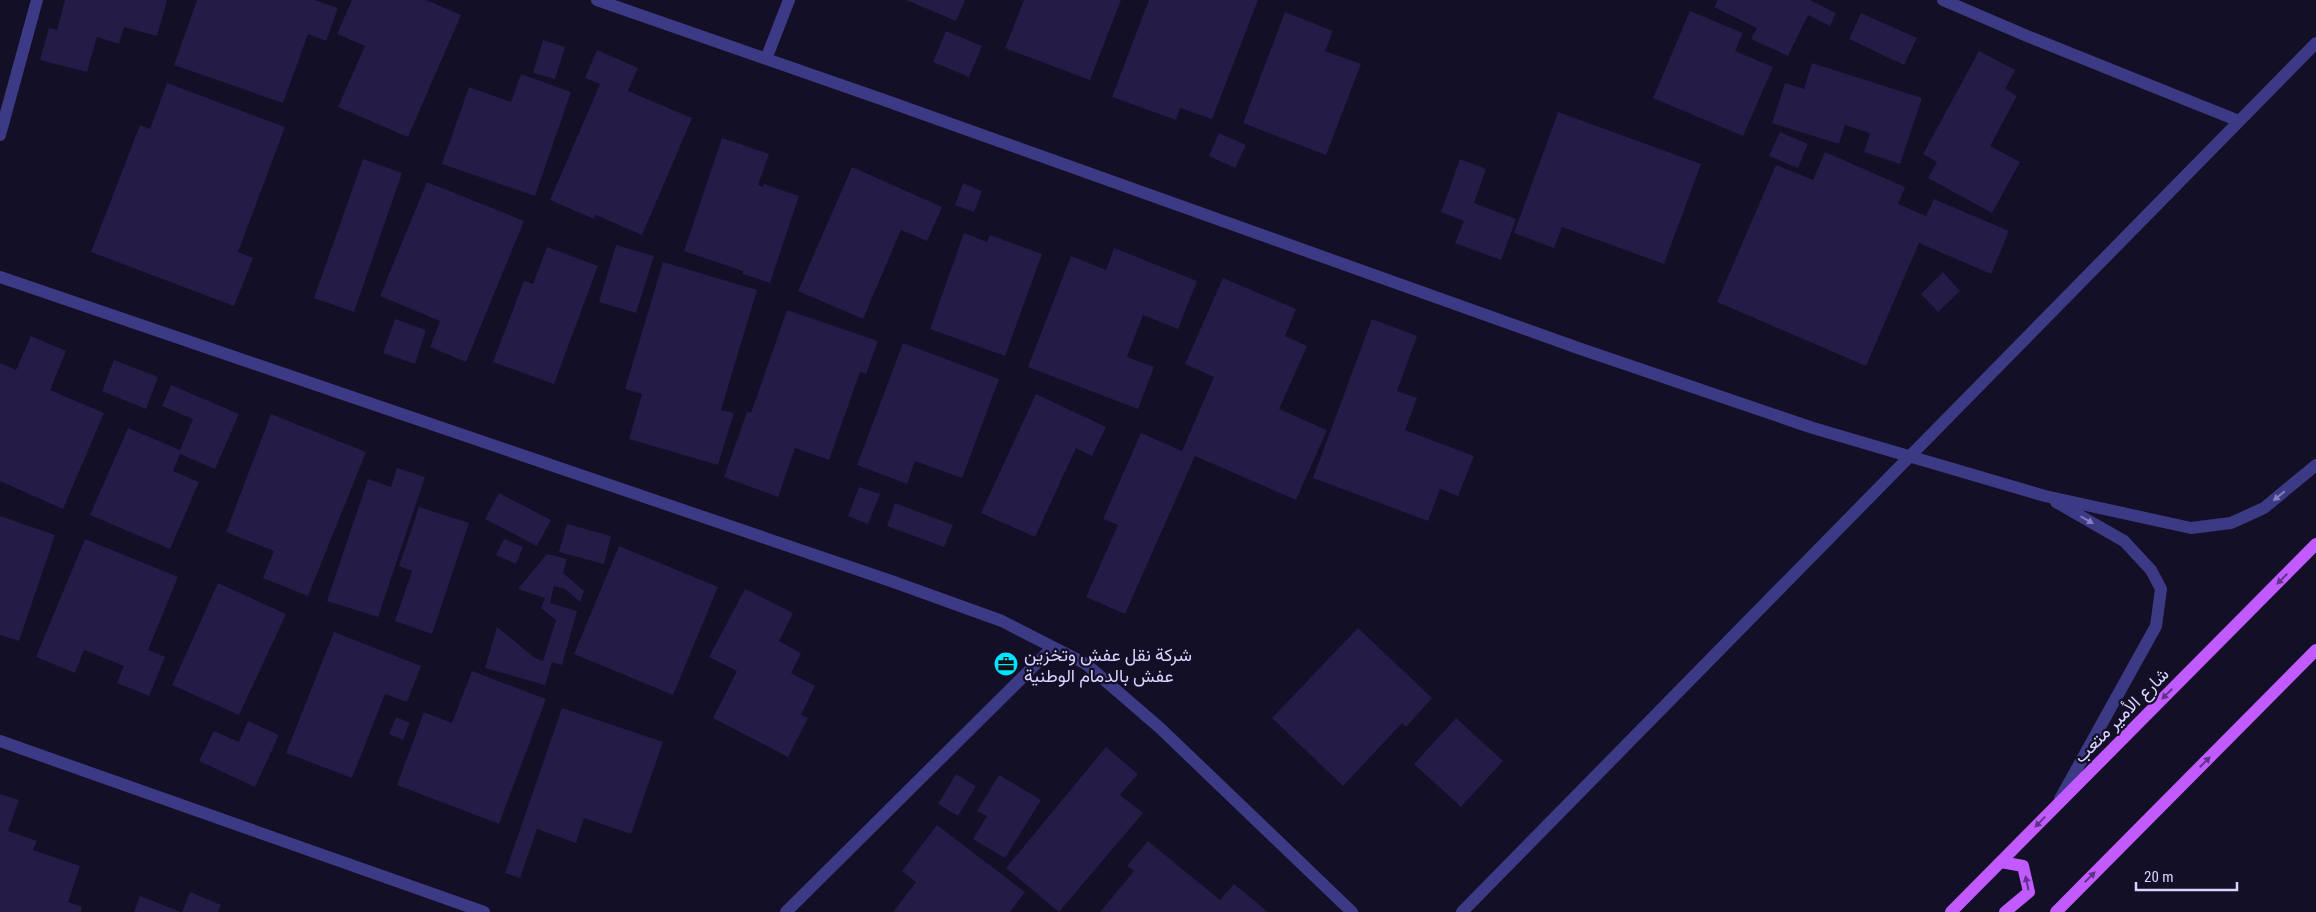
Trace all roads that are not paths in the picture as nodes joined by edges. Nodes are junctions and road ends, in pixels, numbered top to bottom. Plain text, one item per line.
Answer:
1 (37, 0) edge
2 (597, 0) edge
3 (790, 0) edge
4 (1943, 0) edge
5 (2316, 43) edge
6 (766, 59) junction
7 (2240, 120) junction
8 (0, 135) edge
9 (0, 277) edge
10 (1909, 457) junction
11 (2316, 465) edge
12 (2045, 496) junction
13 (2316, 544) edge
14 (1053, 647) junction
15 (2316, 650) edge
16 (0, 741) edge
17 (2057, 804) junction
18 (2001, 862) junction
19 (484, 912) edge
20 (786, 912) edge
21 (1352, 912) edge
22 (1462, 912) edge
23 (1951, 912) edge
24 (2005, 912) edge
25 (2056, 912) edge

1 - 8 street
2 - 6 street
3 - 6 street
4 - 7 street
5 - 7 street
6 - 10 street
7 - 10 street
9 - 14 street
10 - 12 street
10 - 22 street
11 -> 12 street
12 -> 17 street
13 -> 17 main road, شارع الأمير متعب
14 - 20 street
14 - 21 street
25 -> 15 main road
16 - 19 street
17 -> 18 main road, شارع الأمير متعب
18 - 23 main road, شارع الأمير متعب
24 -> 18 main road

